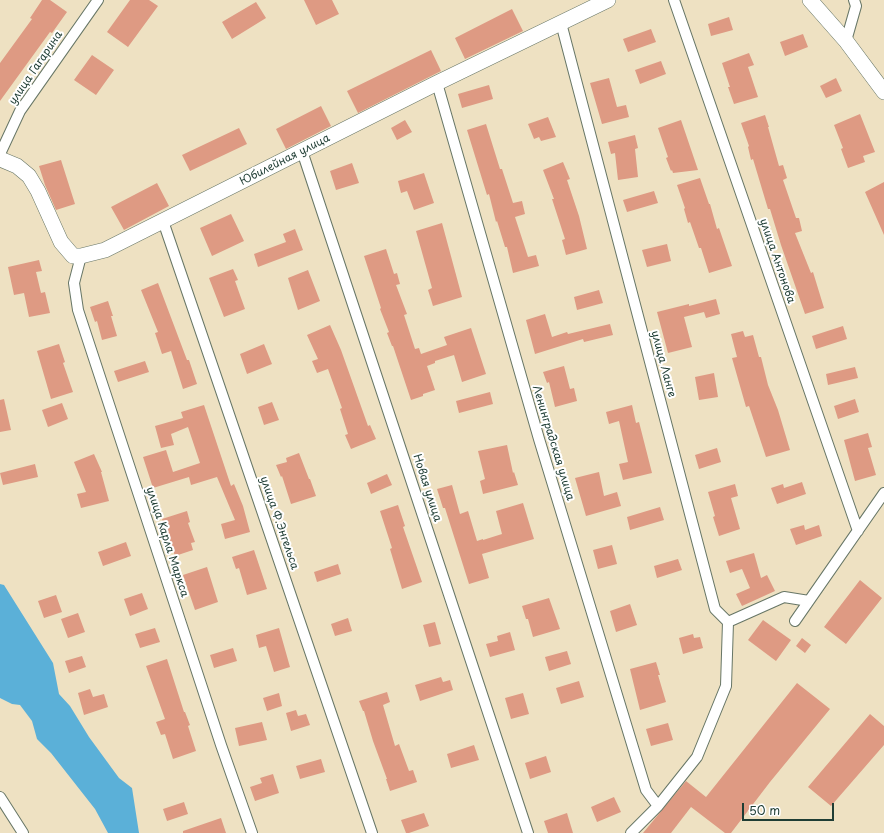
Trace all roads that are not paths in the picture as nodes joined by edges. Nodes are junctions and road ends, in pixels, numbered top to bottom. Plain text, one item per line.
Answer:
1 (98, 0) edge
2 (608, 0) edge
3 (674, 0) edge
4 (810, 0) edge
5 (854, 0) edge
6 (561, 23) junction
7 (846, 41) junction
8 (437, 83) junction
9 (884, 92) edge
10 (302, 151) junction
11 (0, 154) edge
12 (0, 159) edge
13 (163, 221) junction
14 (81, 256) junction
15 (884, 493) edge
16 (858, 531) junction
17 (809, 601) junction
18 (795, 621) dead end
19 (728, 622) junction
20 (0, 797) edge
21 (658, 806) junction
22 (23, 833) edge
23 (252, 833) edge
24 (372, 833) edge
25 (528, 833) edge
26 (631, 833) edge

1 - 11 street, улица Гагарина
2 - 6 street, Юбилейная улица
3 - 16 street, улица Антонова
4 - 7 street
5 - 7 street
6 - 8 street, Юбилейная улица
6 - 19 street, улица Ланге
7 - 9 street
8 - 10 street, Юбилейная улица
8 - 21 street, Ленинградская улица
10 - 13 street, Юбилейная улица
10 - 25 street, Новая улица
12 - 14 street
13 - 14 street, Юбилейная улица
13 - 24 street, улица Ф.Энгельса
14 - 23 street, улица Карла Маркса
15 - 16 street
16 - 17 street
17 - 18 street
17 - 19 street
19 - 21 street
20 - 22 street
21 - 26 street

